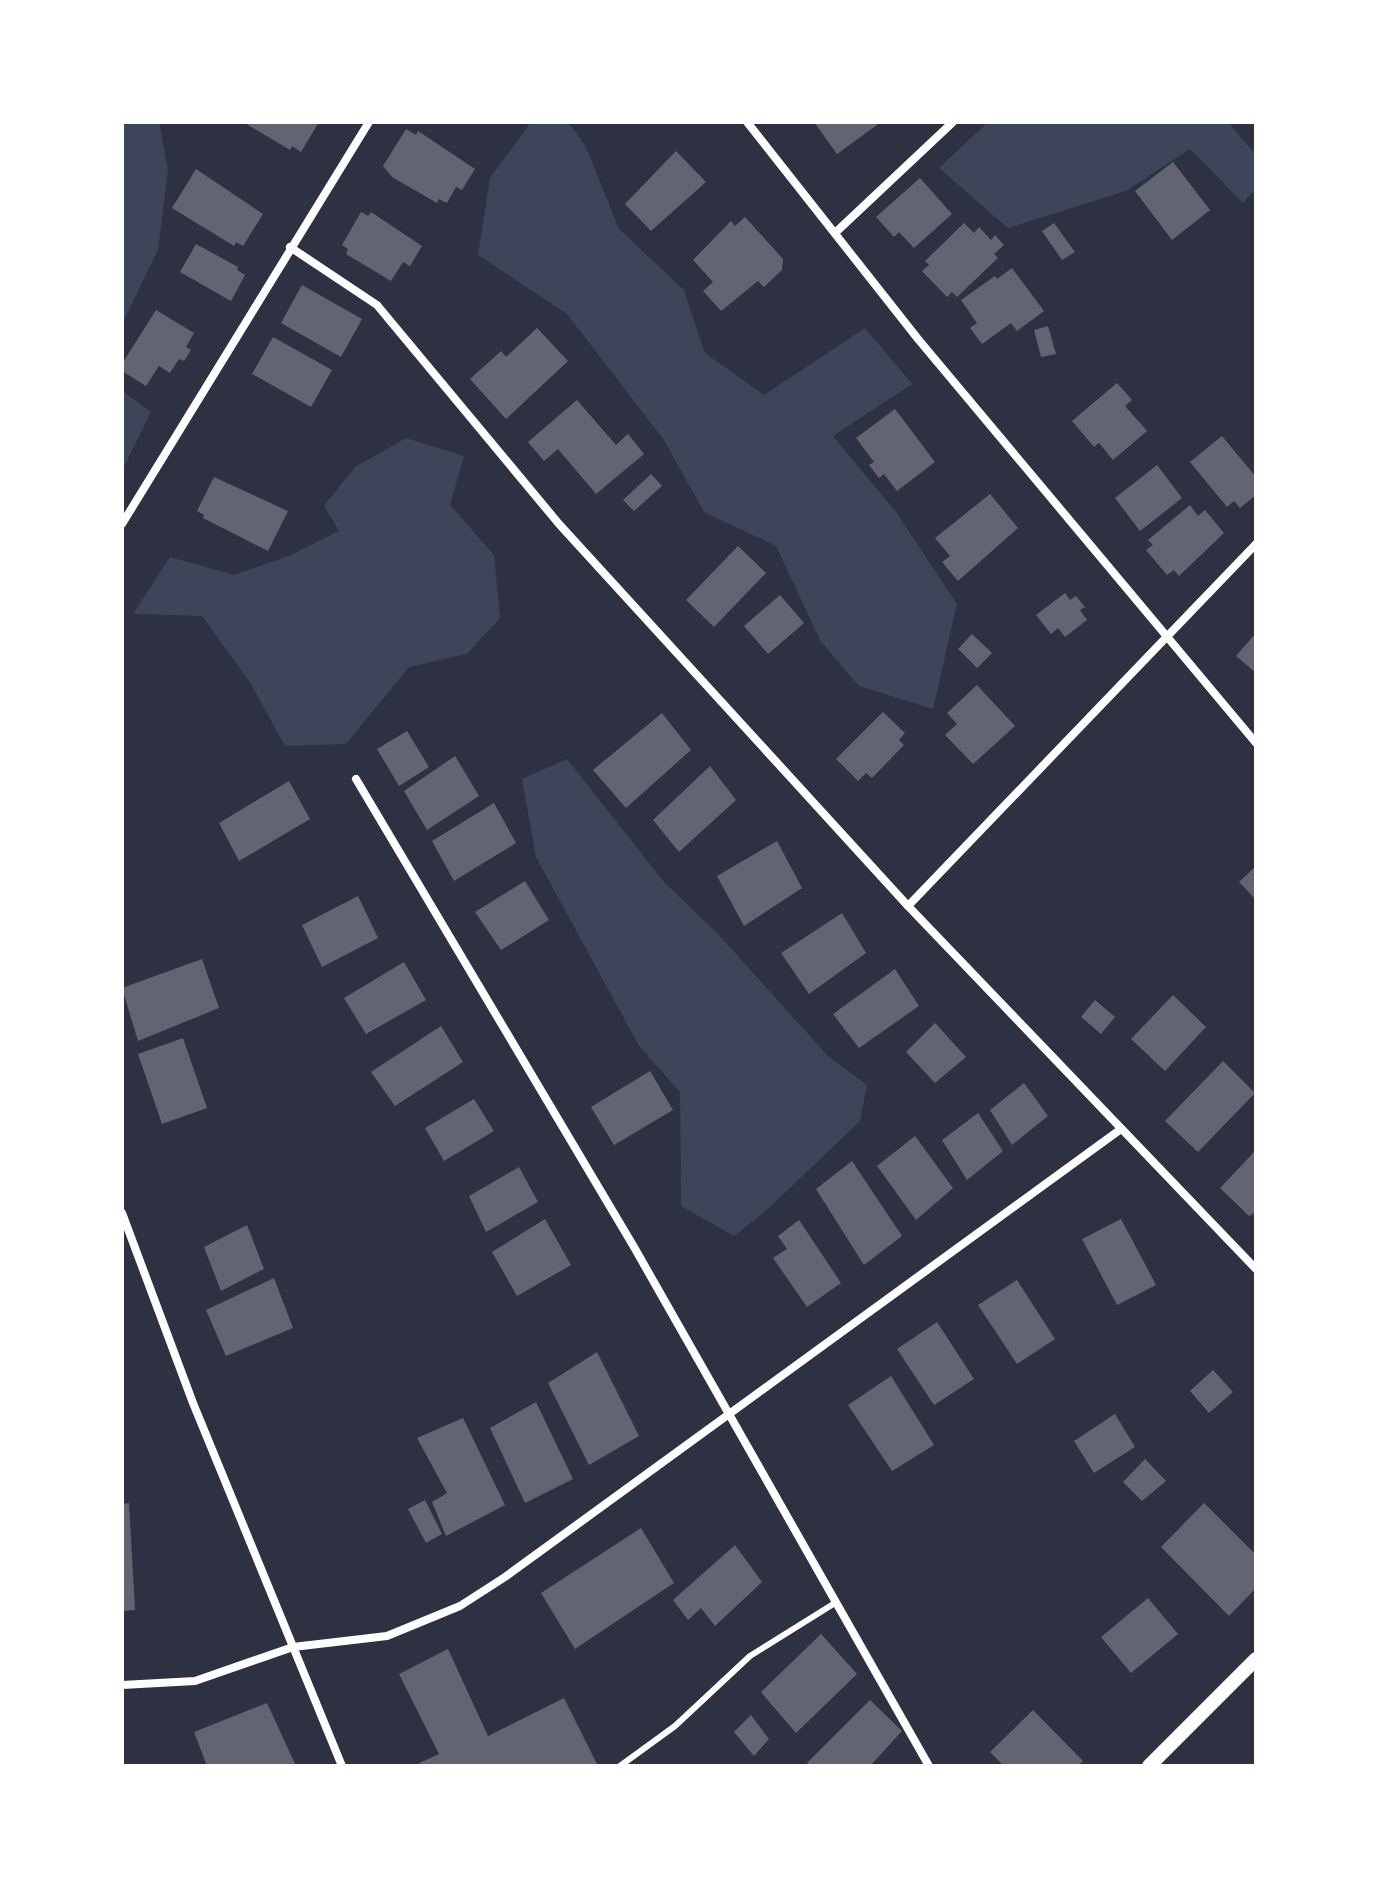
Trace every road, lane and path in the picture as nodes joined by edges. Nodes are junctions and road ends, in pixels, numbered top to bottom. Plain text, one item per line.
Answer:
1 (369, 122) edge
2 (747, 122) edge
3 (953, 122) edge
4 (835, 233) junction
5 (290, 247) junction
6 (122, 524) edge
7 (1256, 544) edge
8 (1165, 636) junction
9 (1256, 743) edge
10 (356, 779) dead end
11 (908, 906) junction
12 (1121, 1129) junction
13 (122, 1213) edge
14 (133, 1241) junction
15 (122, 1242) edge
16 (1256, 1269) edge
17 (728, 1413) junction
18 (835, 1603) junction
19 (293, 1647) junction
20 (1256, 1659) edge
21 (122, 1685) edge
22 (342, 1766) edge
23 (620, 1766) edge
24 (929, 1766) edge
25 (1149, 1766) edge

1 - 5 street
2 - 4 street
3 - 4 street
4 - 8 street
5 - 6 street
5 - 11 street
7 - 8 street
8 - 9 street
8 - 11 street
10 - 17 street
11 - 12 street
12 - 16 street
12 - 17 street
13 - 14 street
14 - 15 street
14 - 19 street
17 - 18 street
17 - 19 street
18 - 23 lane
18 - 24 street
19 - 21 street
19 - 22 street
20 - 25 street

